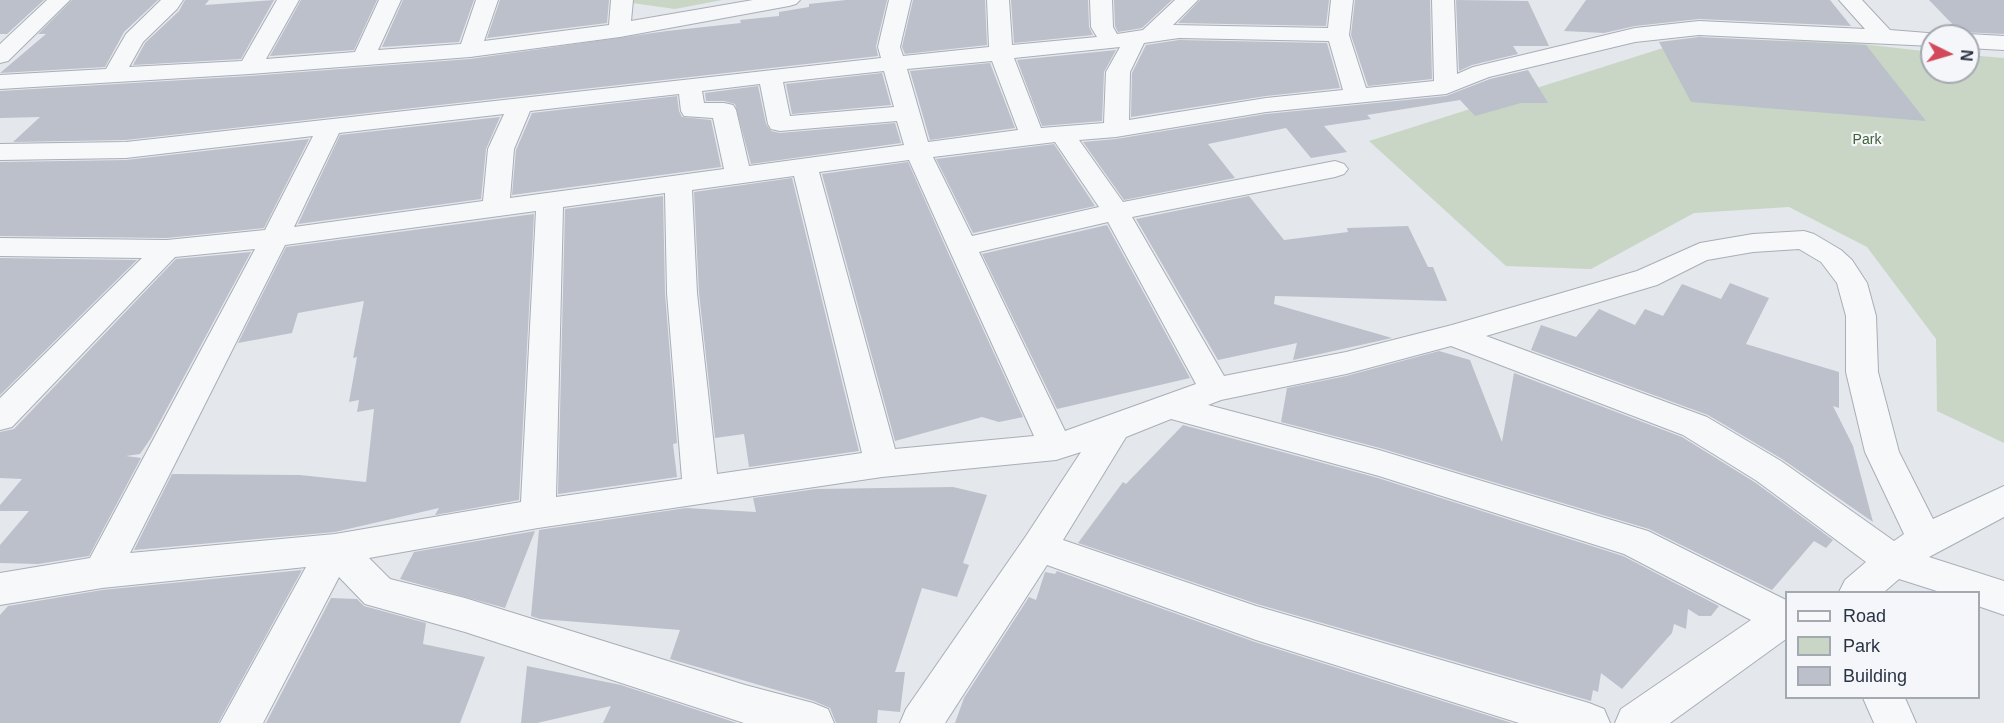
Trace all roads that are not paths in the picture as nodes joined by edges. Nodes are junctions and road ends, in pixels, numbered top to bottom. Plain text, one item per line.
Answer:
1 (59, 0) edge
2 (172, 0) edge
3 (288, 0) edge
4 (390, 0) edge
5 (487, 0) edge
6 (622, 0) edge
7 (789, 0) edge
8 (900, 0) edge
9 (998, 0) edge
10 (1101, 0) edge
11 (1187, 0) edge
12 (1342, 0) edge
13 (1443, 0) edge
14 (1850, 0) edge
15 (34, 24) junction
16 (0, 27) edge
17 (620, 30) junction
18 (1338, 35) junction
19 (1883, 36) junction
20 (1142, 38) junction
21 (1920, 38) edge
22 (1111, 42) junction
23 (1980, 42) edge
24 (2004, 43) edge
25 (470, 50) junction
26 (1001, 53) junction
27 (0, 56) edge
28 (363, 59) junction
29 (894, 64) junction
30 (250, 67) junction
31 (114, 74) junction
32 (770, 77) junction
33 (0, 82) edge
34 (690, 86) junction
35 (1446, 87) junction
36 (1356, 95) junction
37 (520, 106) junction
38 (906, 112) junction
39 (330, 127) junction
40 (1116, 130) junction
41 (1062, 133) junction
42 (1032, 136) junction
43 (918, 151) junction
44 (0, 152) edge
45 (806, 167) junction
46 (1335, 169) dead end
47 (738, 175) junction
48 (678, 183) junction
49 (550, 200) junction
50 (496, 207) junction
51 (1116, 212) junction
52 (275, 238) junction
53 (962, 246) junction
54 (0, 247) edge
55 (167, 249) junction
56 (1453, 335) junction
57 (1215, 389) junction
58 (1167, 406) junction
59 (0, 418) edge
60 (1114, 428) junction
61 (1056, 447) junction
62 (882, 464) junction
63 (701, 490) junction
64 (2004, 500) edge
65 (538, 514) junction
66 (1925, 540) junction
67 (1039, 547) junction
68 (335, 549) junction
69 (1893, 561) junction
70 (102, 572) junction
71 (0, 589) edge
72 (1859, 591) edge
73 (2004, 598) edge
74 (1785, 617) edge
75 (1884, 699) edge
76 (241, 723) edge
77 (813, 723) edge
78 (921, 723) edge
79 (1589, 723) edge
80 (1636, 723) edge
81 (1895, 723) edge

1 - 15 street
2 - 31 street
3 - 30 street
4 - 28 street
5 - 25 street
6 - 17 street
7 - 17 street
8 - 29 street
9 - 26 street
10 - 22 street
11 - 20 street
12 - 18 street
13 - 35 street
14 - 19 street
15 - 16 street
15 - 27 street
17 - 25 street
18 - 20 street
18 - 36 street
19 - 21 street
19 - 35 street
20 - 22 street
20 - 40 street
22 - 26 street
23 - 24 street
25 - 28 street
26 - 29 street
26 - 42 street
28 - 30 street
29 - 32 street
29 - 38 street
30 - 31 street
31 - 33 street
32 - 34 street
32 - 38 street
34 - 37 street
34 - 47 street
35 - 36 street
36 - 40 street
37 - 39 street
37 - 50 street
38 - 43 street
39 - 44 street
39 - 52 street
40 - 41 street
41 - 42 street
41 - 51 street
42 - 43 street
43 - 45 street
43 - 53 street
45 - 47 street
45 - 62 street
46 - 51 street
47 - 48 street
48 - 49 street
48 - 63 street
49 - 50 street
49 - 65 street
50 - 52 street
51 - 53 street
51 - 57 street
52 - 55 street
52 - 70 street
53 - 61 street
54 - 55 street
55 - 59 street
56 - 57 street
56 - 66 street
56 - 69 street
57 - 58 street
58 - 60 street
58 - 74 street
60 - 61 street
60 - 67 street
61 - 62 street
62 - 63 street
63 - 65 street
64 - 66 street
65 - 68 street
66 - 69 street
67 - 78 street
67 - 79 street
68 - 70 street
68 - 76 street
68 - 77 street
69 - 72 street
69 - 73 street
70 - 71 street
74 - 80 street
75 - 81 street

